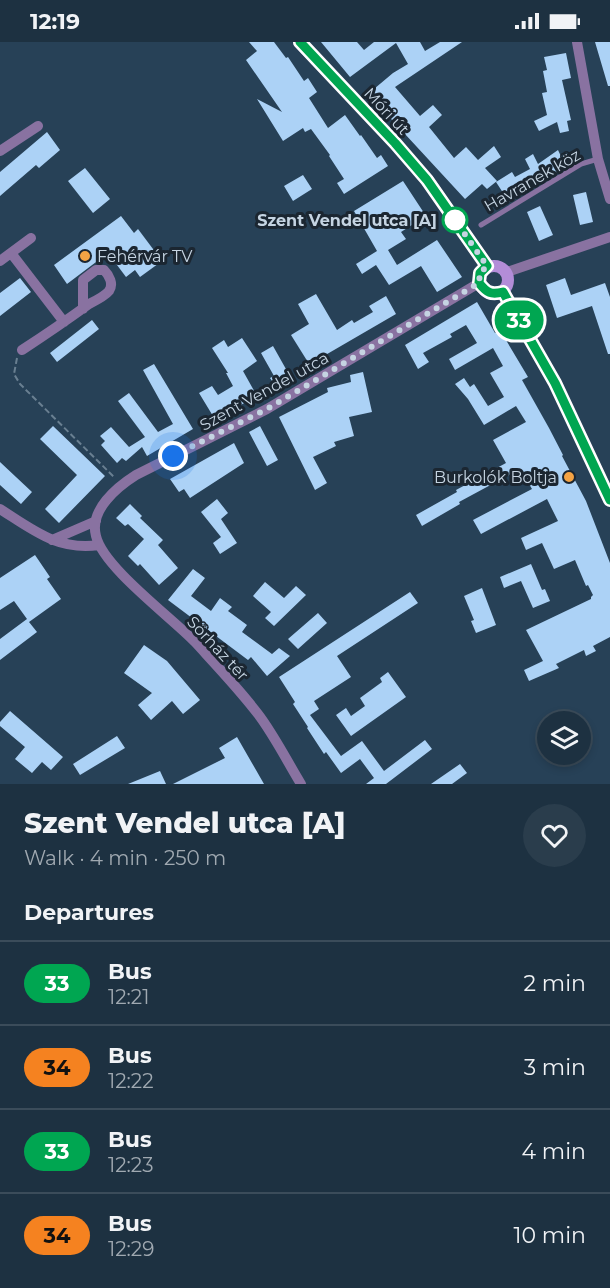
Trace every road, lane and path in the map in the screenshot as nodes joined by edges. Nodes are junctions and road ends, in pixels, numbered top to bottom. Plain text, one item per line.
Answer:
1 (299, 42) edge
2 (577, 42) edge
3 (38, 126) dead end
4 (0, 151) edge
5 (598, 159) junction
6 (610, 199) edge
7 (481, 225) dead end
8 (610, 237) edge
9 (31, 238) dead end
10 (11, 253) junction
11 (0, 261) edge
12 (487, 266) junction
13 (507, 272) junction
14 (479, 283) junction
15 (503, 292) junction
16 (83, 309) dead end
17 (64, 322) junction
18 (22, 350) joint
19 (122, 484) junction
20 (610, 500) edge
21 (0, 509) edge
22 (96, 522) junction
23 (52, 540) junction
24 (99, 545) junction
25 (301, 784) edge

1 - 12 main road, Móri út
2 - 5 street
3 - 4 street
5 - 6 street
5 - 7 lane, Havranek köz
8 - 13 street
9 - 10 street
10 - 11 street
10 - 17 street
12 - 13 main road
12 - 14 main road
13 - 15 main road
14 - 15 main road
14 - 19 street, Szent Vendel utca
15 - 20 main road
16 - 17 street
17 - 18 street
18 - 19 path
19 - 22 street, Szent Vendel utca
21 - 23 street
22 - 23 street
22 - 24 street
23 - 24 street
24 - 25 street, Sörház tér

